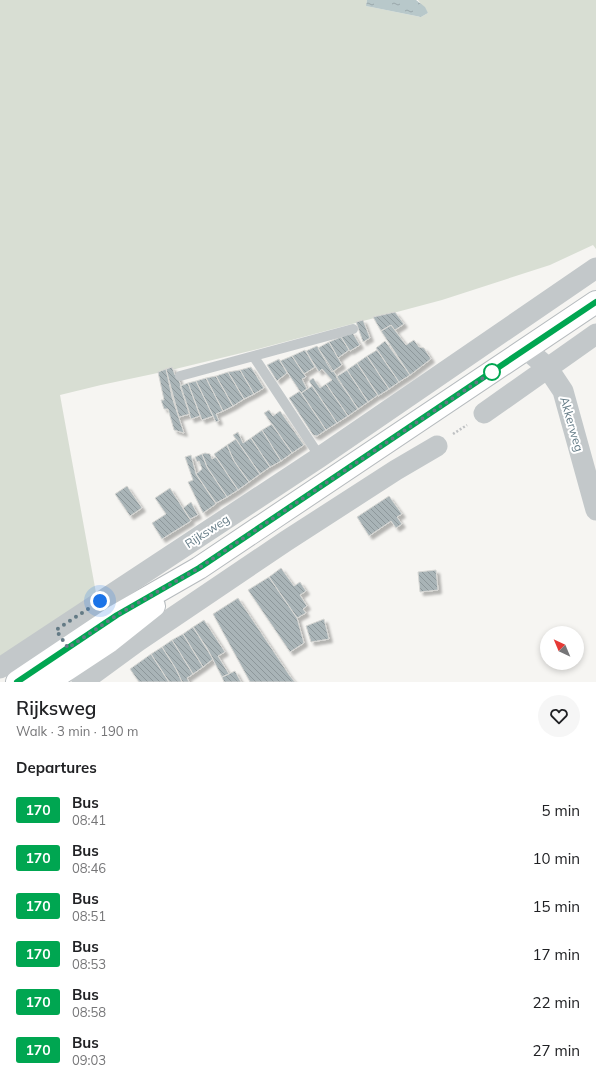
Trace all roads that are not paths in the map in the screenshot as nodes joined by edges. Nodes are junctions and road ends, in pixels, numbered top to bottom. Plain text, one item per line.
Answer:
1 (596, 268) edge
2 (596, 302) edge
3 (354, 329) dead end
4 (596, 334) edge
5 (526, 349) junction
6 (254, 357) junction
7 (547, 367) junction
8 (180, 376) dead end
9 (484, 413) road end
10 (437, 446) road end
11 (320, 457) junction
12 (596, 510) edge
13 (199, 568) junction
14 (214, 589) junction
15 (71, 656) edge
16 (0, 668) edge
17 (17, 682) edge
18 (48, 682) edge

1 - 11 street, Rijksweg
2 - 5 main road, Rijksweg
3 - 6 lane
4 - 7 street
5 - 7 street, Akkerweg
5 - 13 main road, Rijksweg
6 - 8 lane
6 - 11 lane
7 - 9 street
7 - 12 street, Akkerweg
10 - 14 street, Rijksweg
11 - 15 street, Rijksweg
13 - 14 street
13 - 15 main road, Rijksweg
14 - 15 street, Rijksweg
15 - 16 street, Rijksweg
15 - 17 main road, Rijksweg
15 - 18 main road, Rijksweg

